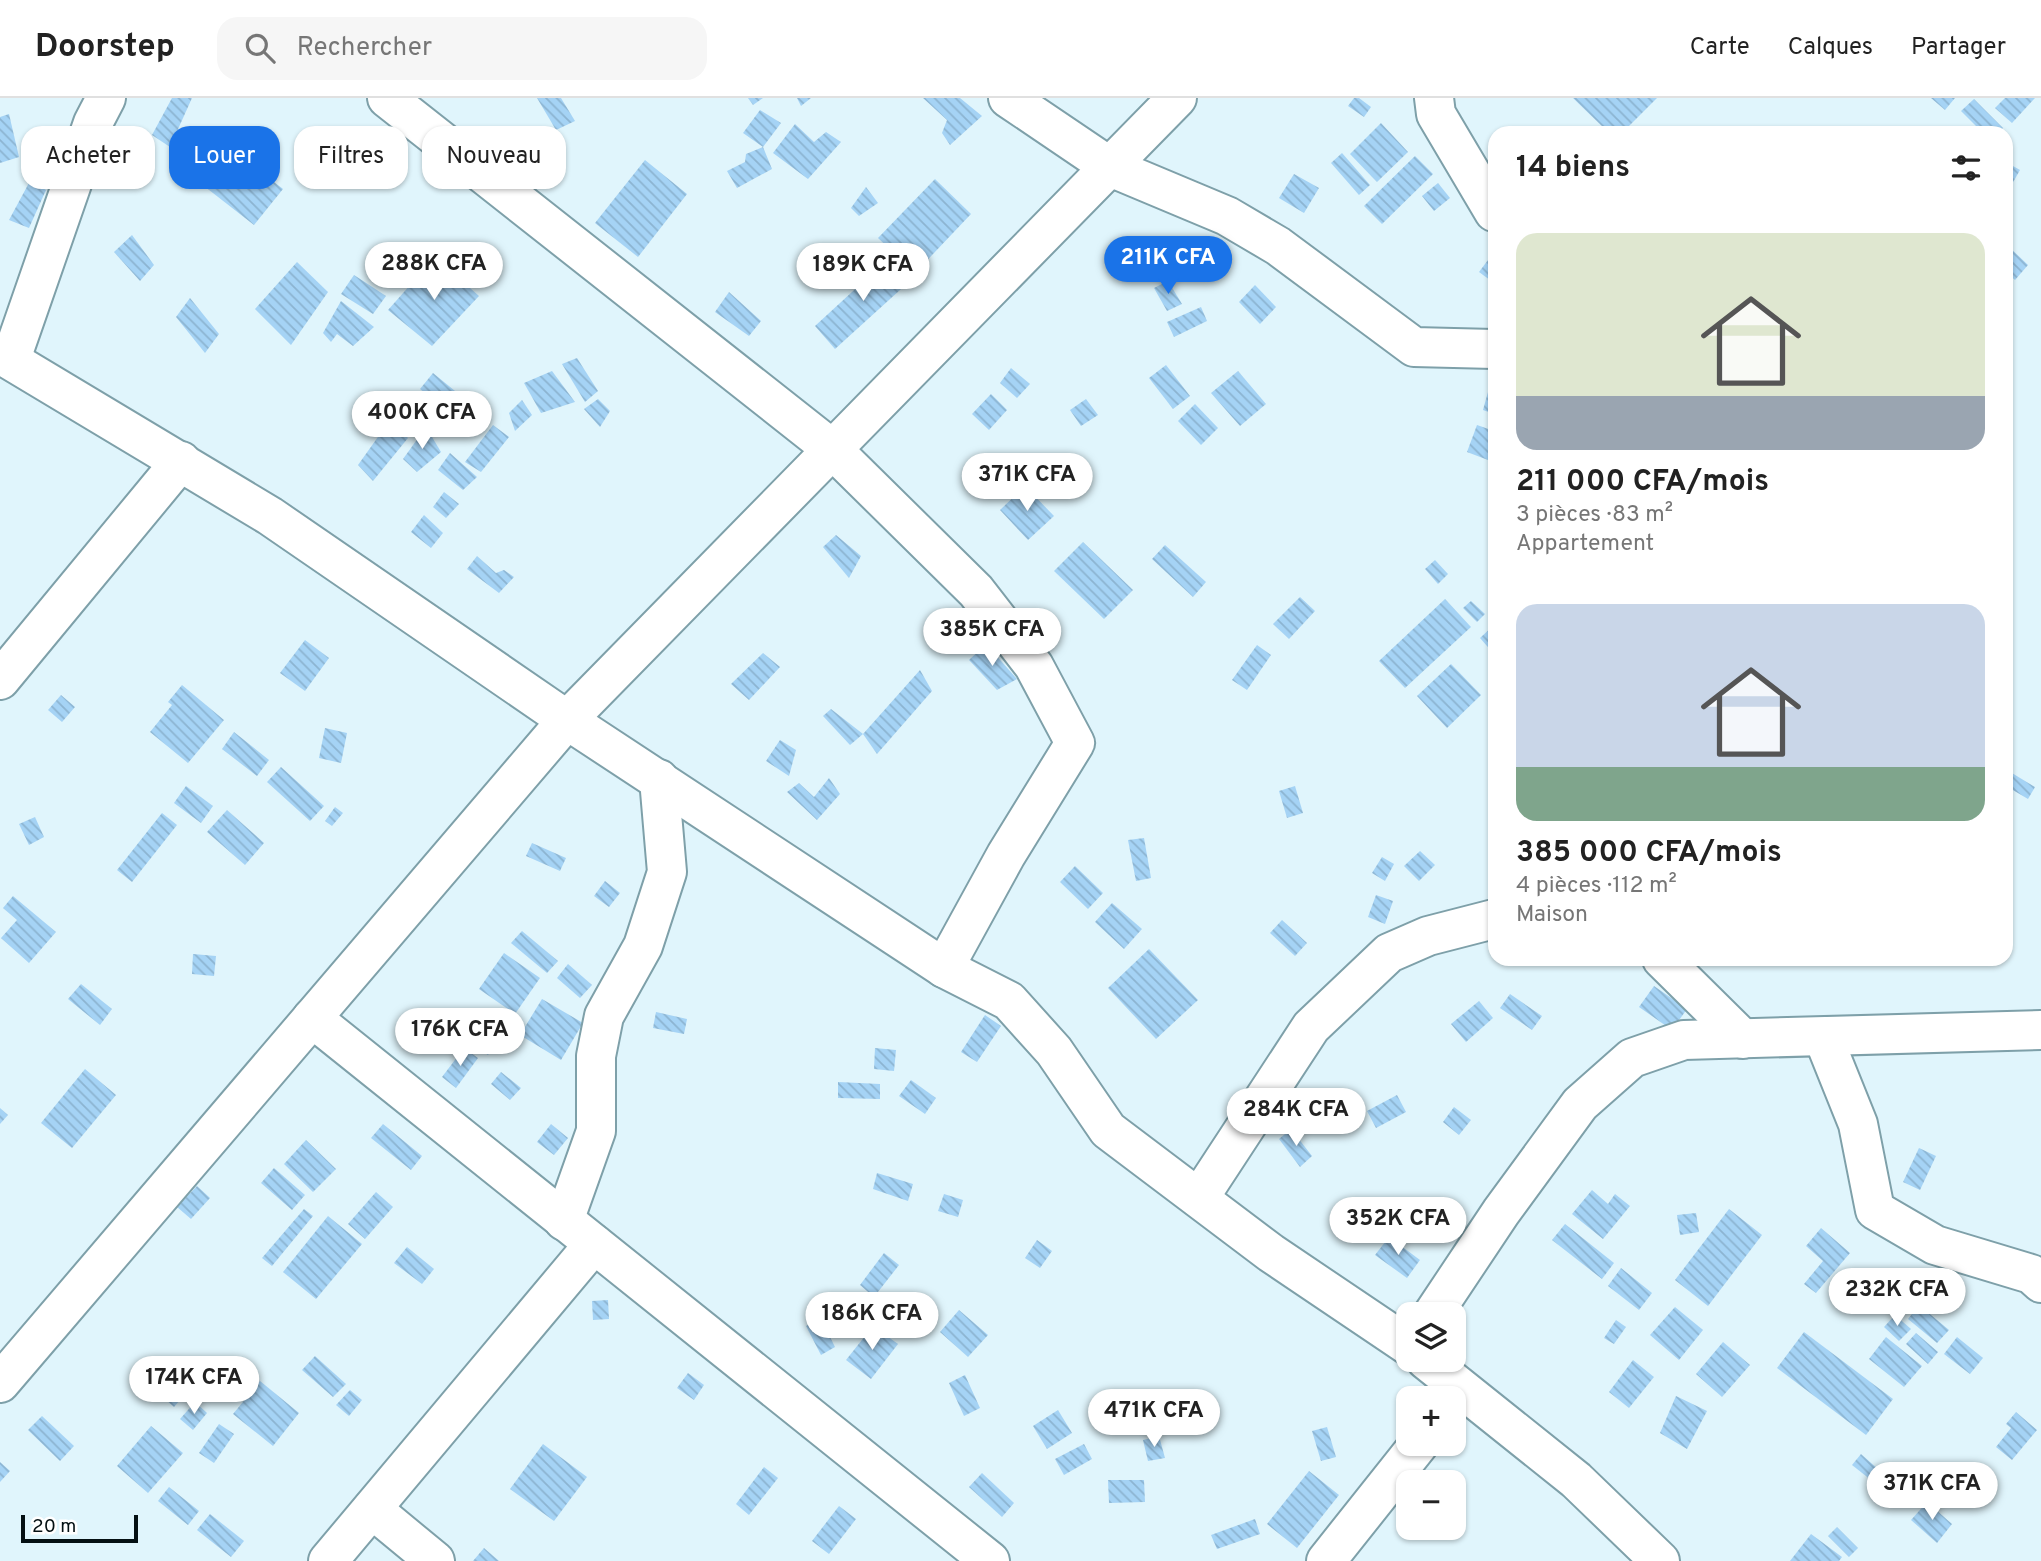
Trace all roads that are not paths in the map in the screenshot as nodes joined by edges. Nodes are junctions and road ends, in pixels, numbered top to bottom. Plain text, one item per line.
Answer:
1 (106, 98) edge
2 (387, 98) edge
3 (1008, 98) edge
4 (1177, 98) edge
5 (1434, 98) edge
6 (1110, 167) junction
7 (1488, 202) edge
8 (1488, 349) edge
9 (6, 356) edge
10 (832, 449) junction
11 (181, 461) junction
12 (0, 680) edge
13 (567, 720) junction
14 (659, 779) junction
15 (1488, 921) edge
16 (1669, 966) edge
17 (944, 968) junction
18 (312, 1018) junction
19 (2041, 1030) edge
20 (1824, 1037) junction
21 (1743, 1039) junction
22 (1199, 1199) junction
23 (564, 1221) junction
24 (594, 1244) junction
25 (2041, 1283) edge
26 (1441, 1302) edge
27 (1396, 1337) edge
28 (1437, 1372) edge
29 (0, 1383) edge
30 (1450, 1386) edge
31 (1466, 1400) edge
32 (1409, 1456) edge
33 (372, 1508) junction
34 (328, 1561) edge
35 (435, 1561) edge
36 (990, 1561) edge
37 (1326, 1561) edge
38 (1660, 1561) edge

1 - 9 street
2 - 10 street
3 - 6 street
4 - 6 street
5 - 7 street
6 - 8 street
6 - 10 street
9 - 11 street
10 - 13 street
10 - 17 street
11 - 12 street
11 - 13 street
13 - 14 street
13 - 18 street
14 - 17 street
14 - 23 street
15 - 22 street
16 - 21 street
17 - 22 street
18 - 23 street
18 - 29 street
19 - 20 street
20 - 21 street
20 - 25 street
21 - 26 street
22 - 27 street
23 - 24 street
24 - 33 street
24 - 36 street
28 - 30 street
31 - 38 street
32 - 37 street
33 - 34 street
33 - 35 street

